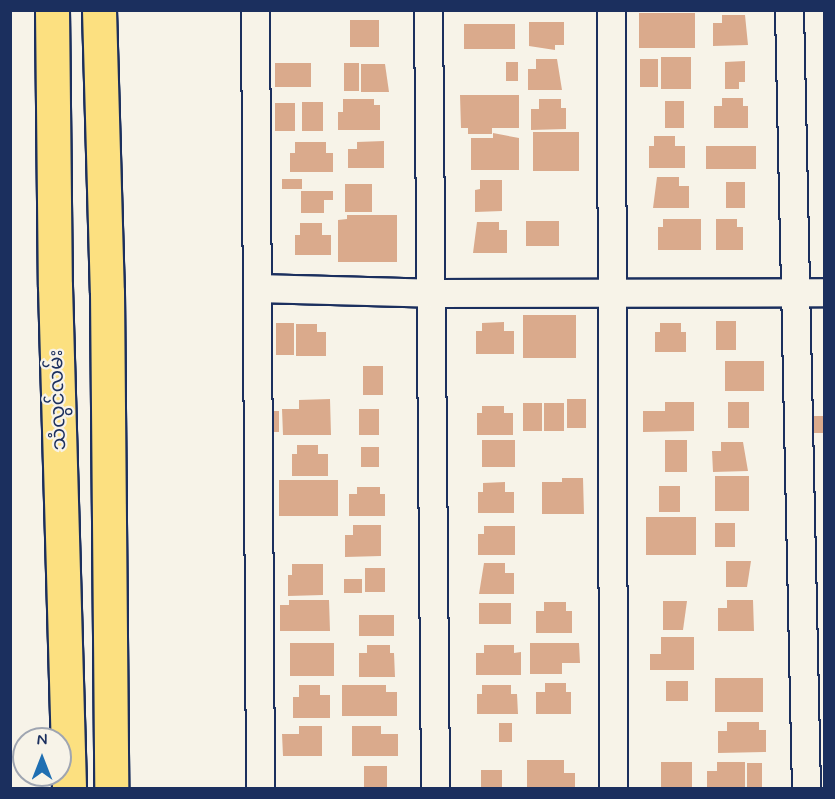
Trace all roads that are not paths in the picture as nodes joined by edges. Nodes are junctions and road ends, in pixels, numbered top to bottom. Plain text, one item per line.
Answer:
1 (52, 10) edge
2 (99, 10) edge
3 (255, 10) edge
4 (428, 10) edge
5 (611, 10) edge
6 (789, 10) edge
7 (257, 288) junction
8 (825, 292) edge
9 (431, 293) junction
10 (612, 293) junction
11 (795, 294) junction
12 (69, 789) edge
13 (111, 789) edge
14 (260, 789) edge
15 (435, 789) edge
16 (613, 789) edge
17 (806, 789) edge

1 - 12 main road, သံလွင်လမ်း
2 - 13 main road
3 - 7 street
4 - 9 street
5 - 10 street
6 - 11 street
7 - 9 street
7 - 14 street
8 - 11 street
9 - 10 street
9 - 15 street
10 - 11 street
10 - 16 street
11 - 17 street

